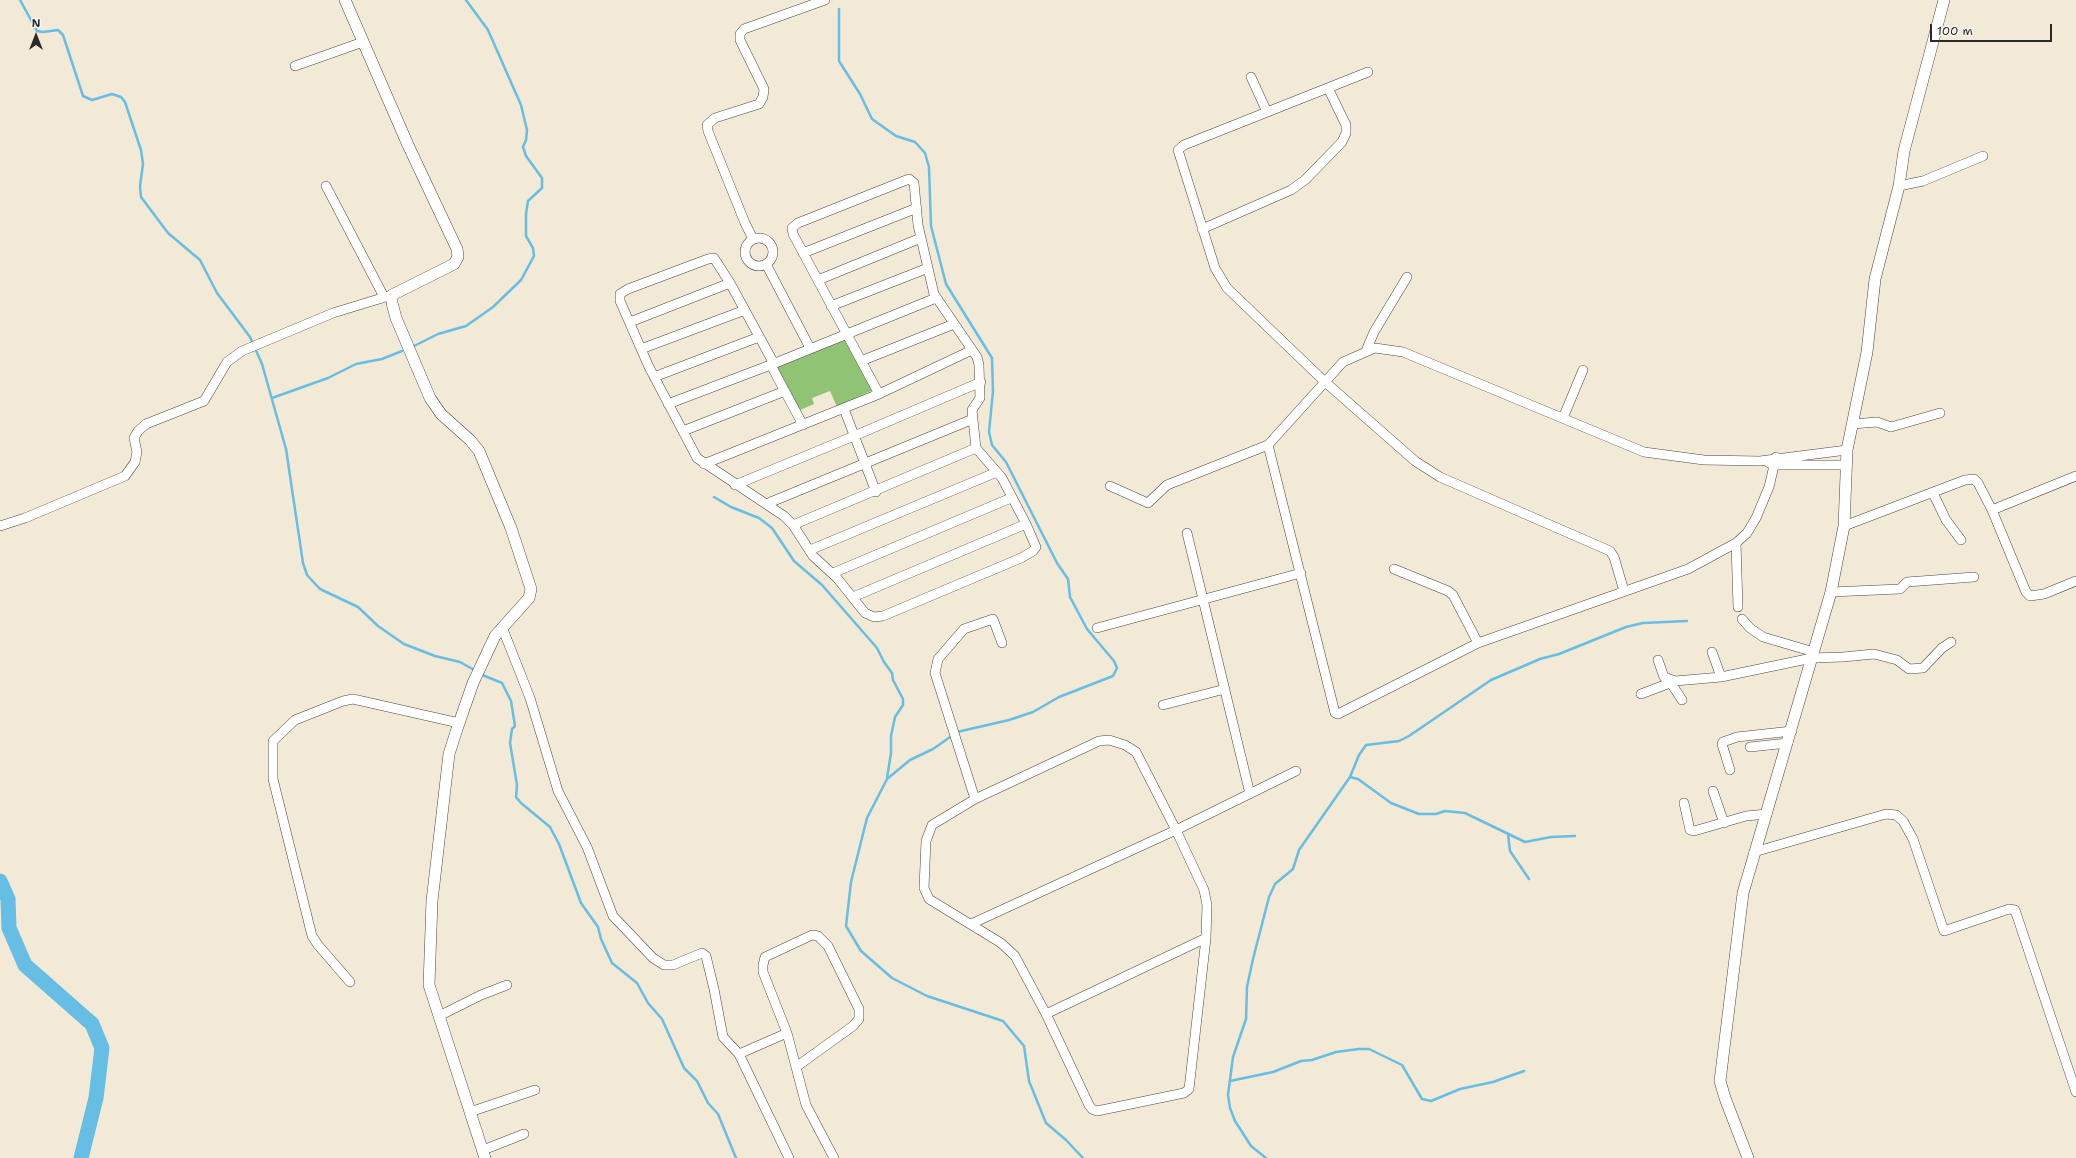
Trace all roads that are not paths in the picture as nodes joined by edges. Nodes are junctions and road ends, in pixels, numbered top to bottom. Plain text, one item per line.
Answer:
1 (345, 0) edge
2 (825, 0) edge
3 (1944, 0) edge
4 (363, 42) junction
5 (295, 66) dead end
6 (1368, 72) dead end
7 (1252, 77) dead end
8 (1328, 88) junction
9 (1267, 112) junction
10 (1983, 156) dead end
11 (326, 186) dead end
12 (1899, 186) junction
13 (917, 208) junction
14 (1202, 229) junction
15 (921, 238) junction
16 (754, 239) junction
17 (803, 253) junction
18 (766, 264) junction
19 (928, 268) junction
20 (1407, 277) dead end
21 (818, 280) junction
22 (730, 283) junction
23 (388, 296) junction
24 (936, 298) junction
25 (831, 306) junction
26 (745, 310) junction
27 (630, 322) junction
28 (954, 324) junction
29 (846, 334) junction
30 (759, 337) junction
31 (810, 348) junction
32 (641, 349) junction
33 (972, 350) junction
34 (1366, 351) junction
35 (861, 361) junction
36 (773, 364) junction
37 (1583, 370) dead end
38 (654, 377) junction
39 (1324, 381) junction
40 (980, 382) junction
41 (785, 391) junction
42 (879, 394) junction
43 (668, 404) junction
44 (844, 409) junction
45 (1940, 413) dead end
46 (1563, 418) junction
47 (973, 419) junction
48 (1852, 424) junction
49 (803, 425) junction
50 (683, 431) junction
51 (854, 436) junction
52 (1268, 445) junction
53 (976, 448) junction
54 (1847, 450) junction
55 (1775, 461) junction
56 (704, 464) junction
57 (865, 464) junction
58 (1847, 465) junction
59 (997, 472) junction
60 (2076, 476) edge
61 (735, 485) junction
62 (1110, 486) dead end
63 (876, 492) junction
64 (1933, 494) junction
65 (1011, 498) junction
66 (766, 504) junction
67 (1992, 510) junction
68 (1026, 524) junction
69 (793, 525) junction
70 (0, 526) edge
71 (1844, 526) junction
72 (1187, 533) dead end
73 (1960, 540) dead end
74 (1736, 543) junction
75 (810, 550) junction
76 (1394, 569) dead end
77 (832, 573) junction
78 (1301, 573) junction
79 (1974, 577) dead end
80 (2076, 581) edge
81 (1624, 591) junction
82 (1831, 592) junction
83 (853, 597) junction
84 (1204, 599) junction
85 (1738, 607) dead end
86 (1742, 619) dead end
87 (502, 627) junction
88 (1097, 628) dead end
89 (1951, 642) dead end
90 (1002, 643) dead end
91 (1478, 643) junction
92 (1712, 652) dead end
93 (1813, 655) junction
94 (1658, 660) dead end
95 (1721, 677) junction
96 (1673, 682) junction
97 (1225, 689) junction
98 (1641, 694) dead end
99 (1682, 700) dead end
100 (1163, 705) dead end
101 (459, 722) junction
102 (1792, 731) junction
103 (1788, 743) junction
104 (1750, 747) dead end
105 (1730, 770) dead end
106 (1296, 771) dead end
107 (1713, 791) dead end
108 (1250, 794) junction
109 (975, 799) junction
110 (1684, 803) dead end
111 (1767, 814) junction
112 (1724, 823) junction
113 (1176, 830) junction
114 (1754, 852) junction
115 (971, 924) junction
116 (1206, 938) junction
117 (350, 982) dead end
118 (507, 985) dead end
119 (1046, 1014) junction
120 (439, 1016) junction
121 (787, 1033) junction
122 (739, 1054) junction
123 (796, 1067) junction
124 (535, 1090) dead end
125 (2076, 1092) edge
126 (470, 1112) junction
127 (524, 1134) dead end
128 (484, 1154) edge
129 (789, 1158) edge
130 (834, 1158) edge
131 (1748, 1158) edge

1 - 4 street
2 - 16 street
3 - 12 street
4 - 5 street
4 - 23 street
6 - 8 street
7 - 9 street
8 - 9 street
8 - 14 street
9 - 14 street
10 - 12 street
11 - 23 street
12 - 48 street
13 - 15 street
13 - 17 street
13 - 17 street
14 - 39 street
15 - 19 street
15 - 21 street
16 - 18 street
16 - 18 street
17 - 21 street
18 - 31 street
19 - 24 street
19 - 25 street
20 - 34 street
21 - 25 street
22 - 26 street
22 - 27 street
22 - 27 street
23 - 70 street
23 - 87 street
24 - 28 street
24 - 29 street
25 - 29 street
26 - 30 street
26 - 32 street
27 - 32 street
28 - 33 street
28 - 35 street
29 - 31 street
29 - 35 street
30 - 36 street
30 - 38 street
31 - 36 street
32 - 38 street
33 - 40 street
33 - 42 street
34 - 39 street
34 - 46 street
35 - 42 street
36 - 41 street
36 - 43 street
37 - 46 street
38 - 43 street
39 - 52 street
39 - 81 street
40 - 47 street
40 - 51 street
41 - 49 street
41 - 50 street
42 - 44 street
43 - 50 street
44 - 49 street
44 - 51 street
45 - 48 street
46 - 55 street
47 - 53 street
47 - 57 street
48 - 54 street
49 - 56 street
50 - 56 street
51 - 57 street
51 - 61 street
52 - 62 street
52 - 78 street
53 - 59 street
53 - 63 street
54 - 55 street
54 - 58 street
55 - 58 street
55 - 74 street
56 - 61 street
57 - 63 street
57 - 66 street
58 - 71 street
59 - 65 street
59 - 75 street
60 - 67 street
61 - 66 street
63 - 69 street
64 - 67 street
64 - 71 street
64 - 73 street
65 - 68 street
65 - 77 street
66 - 69 street
67 - 80 street
68 - 83 street
68 - 83 street
69 - 75 street
71 - 82 street
72 - 84 street
74 - 81 street
74 - 85 street
75 - 77 street
76 - 91 street
77 - 83 street
78 - 84 street
78 - 91 street
79 - 82 street
81 - 91 street
82 - 93 street
84 - 88 street
84 - 97 street
86 - 93 street
87 - 101 street
87 - 122 street
89 - 93 street
90 - 109 street
92 - 95 street
93 - 95 street
93 - 102 street
94 - 96 street
95 - 96 street
96 - 98 street
96 - 99 street
97 - 100 street
97 - 108 street
101 - 117 street
101 - 120 street
102 - 103 street
102 - 105 street
103 - 104 street
103 - 111 street
106 - 108 street
107 - 112 street
108 - 113 street
109 - 113 street
109 - 115 street
110 - 112 street
111 - 112 street
111 - 114 street
113 - 115 street
113 - 116 street
114 - 125 street
114 - 131 street
115 - 119 street
116 - 119 street
116 - 119 street
118 - 120 street
120 - 126 street
121 - 122 street
121 - 123 street
121 - 123 street
122 - 129 street
123 - 130 street
124 - 126 street
126 - 128 street
127 - 128 street

